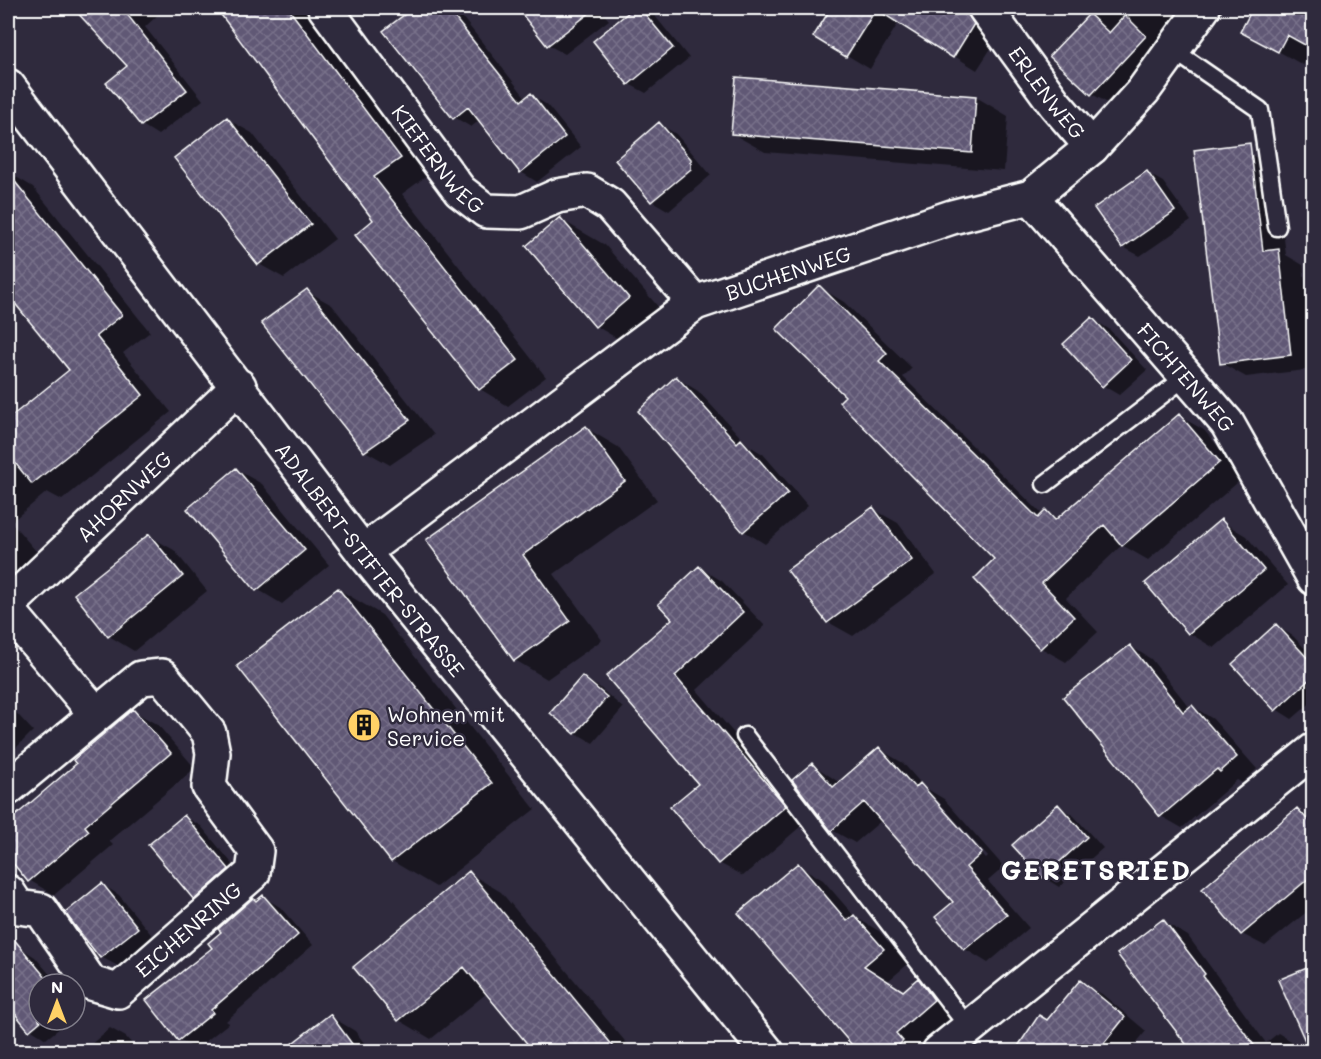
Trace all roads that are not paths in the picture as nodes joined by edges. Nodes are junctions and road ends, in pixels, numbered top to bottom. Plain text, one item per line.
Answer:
1 (325, 8) edge
2 (985, 8) edge
3 (1203, 8) edge
4 (1173, 50) junction
5 (8, 86) edge
6 (1092, 147) junction
7 (1031, 197) junction
8 (1277, 227) dead end
9 (695, 303) junction
10 (1186, 376) junction
11 (239, 386) junction
12 (1045, 484) dead end
13 (363, 552) junction
14 (1314, 578) edge
15 (8, 605) edge
16 (8, 610) edge
17 (96, 714) junction
18 (745, 736) dead end
19 (1314, 750) edge
20 (8, 789) edge
21 (8, 892) edge
22 (969, 1028) junction
23 (767, 1052) edge
24 (939, 1052) edge

1 - 9 street, KIEFERNWEG
2 - 6 street, ERLENWEG
3 - 4 street, BUCHENWEG
4 - 6 street, BUCHENWEG
4 - 8 lane
5 - 11 street, ADALBERT-STIFTER-STRASSE
6 - 7 street, BUCHENWEG
7 - 9 street, BUCHENWEG
7 - 10 street, FICHTENWEG
9 - 13 street, BUCHENWEG
10 - 12 lane
10 - 14 street, FICHTENWEG
11 - 13 street, ADALBERT-STIFTER-STRASSE
11 - 15 street, AHORNWEG
13 - 23 street, ADALBERT-STIFTER-STRASSE
16 - 17 street
17 - 20 street, EICHENRING
17 - 21 street, EICHENRING
18 - 22 lane
19 - 22 street
22 - 24 street

